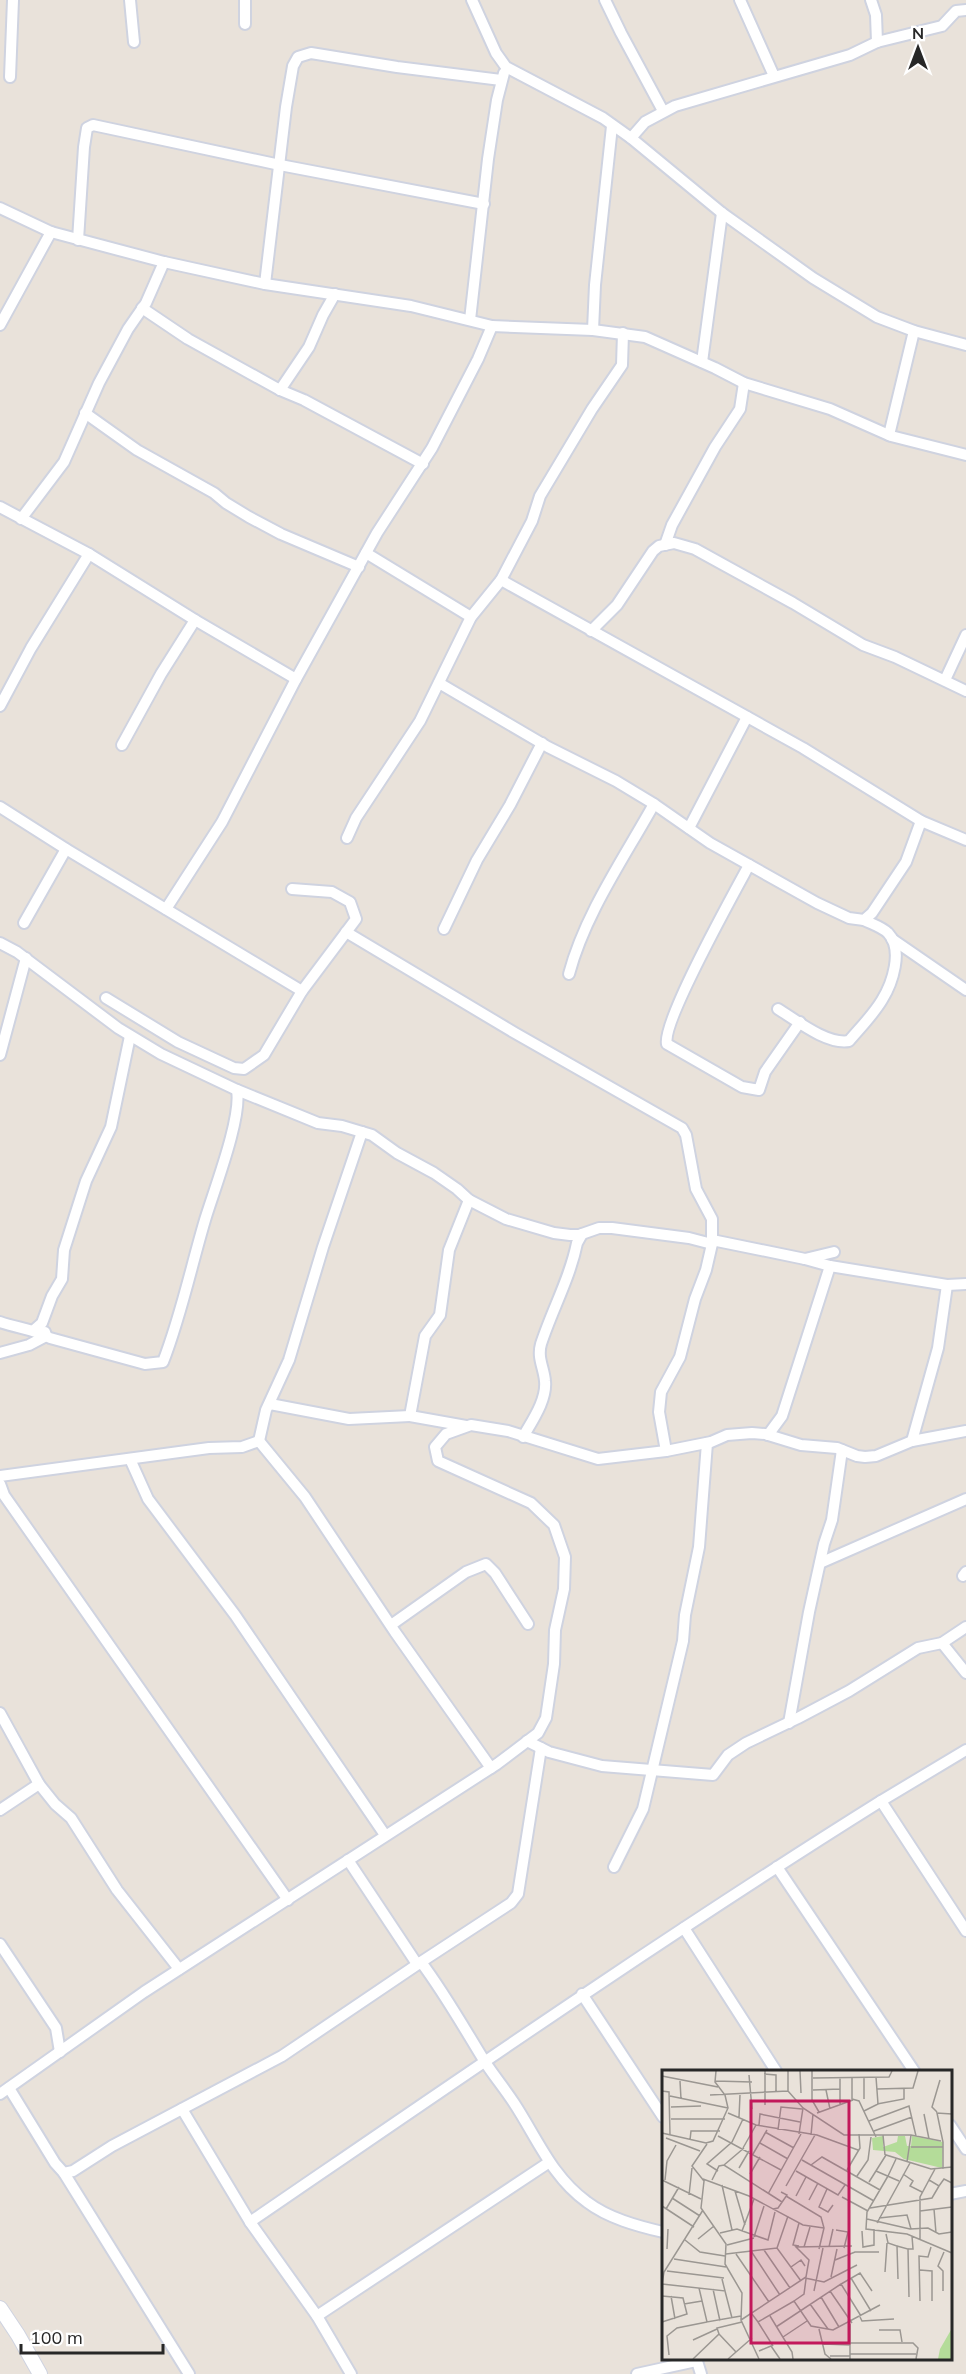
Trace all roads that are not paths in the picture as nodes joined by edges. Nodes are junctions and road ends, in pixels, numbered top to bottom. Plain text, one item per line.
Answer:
1 (13, 0) edge
2 (130, 0) edge
3 (245, 0) edge
4 (472, 0) edge
5 (605, 0) edge
6 (740, 0) edge
7 (871, 0) edge
8 (966, 10) edge
9 (245, 24) dead end
10 (134, 42) dead end
11 (877, 42) junction
12 (506, 67) junction
13 (774, 76) junction
14 (10, 77) dead end
15 (501, 80) junction
16 (663, 111) junction
17 (612, 126) junction
18 (632, 138) junction
19 (280, 165) junction
20 (484, 204) junction
21 (0, 208) edge
22 (722, 213) junction
23 (51, 232) junction
24 (78, 240) junction
25 (164, 262) junction
26 (265, 284) junction
27 (335, 294) junction
28 (142, 308) junction
29 (470, 320) junction
30 (0, 325) edge
31 (492, 326) junction
32 (593, 330) junction
33 (914, 331) junction
34 (623, 333) junction
35 (966, 345) edge
36 (702, 362) junction
37 (744, 383) junction
38 (280, 390) junction
39 (85, 413) junction
40 (889, 435) junction
41 (966, 455) edge
42 (423, 464) junction
43 (0, 507) edge
44 (21, 519) junction
45 (665, 544) junction
46 (366, 553) junction
47 (89, 554) junction
48 (359, 567) junction
49 (501, 580) junction
50 (471, 617) junction
51 (195, 620) junction
52 (591, 631) junction
53 (966, 635) edge
54 (296, 679) junction
55 (945, 680) junction
56 (439, 683) junction
57 (966, 691) edge
58 (0, 706) edge
59 (747, 717) junction
60 (542, 743) junction
61 (122, 745) dead end
62 (654, 804) junction
63 (0, 807) edge
64 (921, 821) junction
65 (689, 828) junction
66 (347, 838) dead end
67 (966, 840) edge
68 (66, 849) junction
69 (749, 865) junction
70 (292, 889) dead end
71 (166, 909) junction
72 (864, 920) junction
73 (24, 923) dead end
74 (444, 929) dead end
75 (346, 932) junction
76 (892, 939) junction
77 (0, 943) edge
78 (26, 958) junction
79 (569, 974) dead end
80 (966, 990) edge
81 (302, 992) junction
82 (106, 998) dead end
83 (777, 1009) dead end
84 (800, 1022) junction
85 (129, 1036) junction
86 (0, 1054) edge
87 (237, 1090) junction
88 (362, 1132) junction
89 (469, 1200) junction
90 (578, 1237) junction
91 (712, 1242) junction
92 (834, 1252) dead end
93 (805, 1259) junction
94 (830, 1266) junction
95 (966, 1284) edge
96 (947, 1285) junction
97 (0, 1322) edge
98 (38, 1327) junction
99 (46, 1336) junction
100 (0, 1353) edge
101 (270, 1404) junction
102 (410, 1416) junction
103 (466, 1426) junction
104 (966, 1431) edge
105 (768, 1435) junction
106 (523, 1437) junction
107 (259, 1441) junction
108 (912, 1441) junction
109 (707, 1443) junction
110 (666, 1450) junction
111 (842, 1450) junction
112 (130, 1459) junction
113 (0, 1476) edge
114 (0, 1484) edge
115 (966, 1499) edge
116 (820, 1563) junction
117 (528, 1624) dead end
118 (391, 1625) junction
119 (966, 1628) edge
120 (942, 1643) junction
121 (966, 1673) edge
122 (0, 1713) edge
123 (789, 1723) junction
124 (527, 1741) junction
125 (541, 1748) junction
126 (966, 1750) edge
127 (490, 1768) junction
128 (652, 1770) junction
129 (39, 1784) junction
130 (882, 1801) junction
131 (0, 1810) edge
132 (385, 1835) junction
133 (348, 1860) junction
134 (615, 1867) dead end
135 (777, 1867) junction
136 (288, 1900) junction
137 (684, 1928) junction
138 (966, 1930) edge
139 (0, 1944) edge
140 (419, 1963) junction
141 (178, 1969) junction
142 (582, 1994) junction
143 (60, 2052) junction
144 (485, 2061) junction
145 (775, 2070) edge
146 (913, 2070) edge
147 (5, 2091) edge
148 (182, 2109) junction
149 (662, 2115) edge
150 (951, 2126) edge
151 (966, 2149) edge
152 (548, 2163) junction
153 (64, 2173) junction
154 (250, 2222) junction
155 (662, 2232) edge
156 (0, 2308) edge
157 (317, 2316) junction
158 (5, 2326) edge
159 (696, 2359) edge
160 (40, 2374) edge
161 (189, 2374) edge
162 (351, 2374) edge
163 (637, 2374) edge
164 (701, 2374) edge

1 - 14 street
2 - 10 street
3 - 9 street
4 - 12 street
5 - 16 street
6 - 13 street
7 - 11 street
8 - 11 street
11 - 13 street
12 - 15 street
12 - 17 street
13 - 16 street
15 - 19 street
15 - 20 street
16 - 18 street
17 - 18 street
17 - 32 street
18 - 22 street
19 - 20 street
19 - 24 street
19 - 26 street
20 - 29 street
21 - 23 street
22 - 33 street
22 - 36 street
23 - 24 street
23 - 30 street
24 - 25 street
25 - 26 street
25 - 28 street
26 - 27 street
27 - 29 street
27 - 38 street
28 - 38 street
28 - 39 street
29 - 31 street
31 - 32 street
31 - 42 street
32 - 34 street
33 - 35 street
33 - 40 street
34 - 36 street
34 - 49 street
36 - 37 street
37 - 40 street
37 - 45 street
38 - 42 street
39 - 44 street
39 - 48 street
40 - 41 street
42 - 46 street
43 - 44 street
44 - 47 street
45 - 52 street
45 - 55 street
46 - 48 street
46 - 50 street
47 - 51 street
47 - 58 street
48 - 54 street
49 - 50 street
49 - 52 street
50 - 56 street
51 - 54 street
51 - 61 street
52 - 59 street
53 - 55 street
54 - 71 street
55 - 57 street
56 - 60 street
56 - 66 street
59 - 64 street
59 - 65 street
60 - 62 street
60 - 74 street
62 - 65 street
62 - 79 street
63 - 68 street
64 - 67 street
64 - 72 street
65 - 69 street
68 - 71 street
68 - 73 street
69 - 72 street
69 - 84 street
70 - 75 street
71 - 81 street
72 - 76 street
75 - 81 street
75 - 91 street
76 - 80 street
76 - 84 street
77 - 78 street
78 - 85 street
78 - 86 street
81 - 82 street
83 - 84 street
85 - 87 street
85 - 98 street
87 - 88 street
87 - 99 street
88 - 89 street
88 - 101 street
89 - 90 street
89 - 102 street
90 - 91 street
90 - 106 street
91 - 93 street
91 - 110 street
92 - 93 street
93 - 94 street
94 - 96 street
94 - 105 street
95 - 96 street
96 - 108 street
97 - 98 street
98 - 99 street
99 - 100 street
101 - 102 street
101 - 107 street
102 - 103 street
103 - 106 street
103 - 124 street
104 - 108 street
105 - 109 street
105 - 111 street
106 - 110 street
107 - 112 street
107 - 118 street
108 - 111 street
109 - 110 street
109 - 128 street
111 - 116 street
112 - 113 street
112 - 132 street
114 - 136 street
115 - 116 street
116 - 123 street
117 - 118 street
118 - 127 street
119 - 120 street
120 - 121 street
120 - 123 street
122 - 129 street
123 - 128 street
124 - 125 street
124 - 127 street
125 - 128 street
125 - 140 street
126 - 130 street
127 - 132 street
128 - 134 street
129 - 131 street
129 - 141 street
130 - 135 street
130 - 138 street
132 - 133 street
133 - 136 street
133 - 140 street
135 - 137 street
135 - 146 street
136 - 141 street
137 - 142 street
137 - 145 street
139 - 143 street
140 - 144 street
140 - 148 street
141 - 143 street
142 - 144 street
142 - 149 street
143 - 147 street
144 - 152 street
144 - 154 street
147 - 153 street
148 - 153 street
148 - 154 street
150 - 151 street
152 - 155 street
152 - 157 street
153 - 161 street
154 - 157 street
156 - 158 street
157 - 162 street
158 - 160 street
159 - 163 street
159 - 164 street

